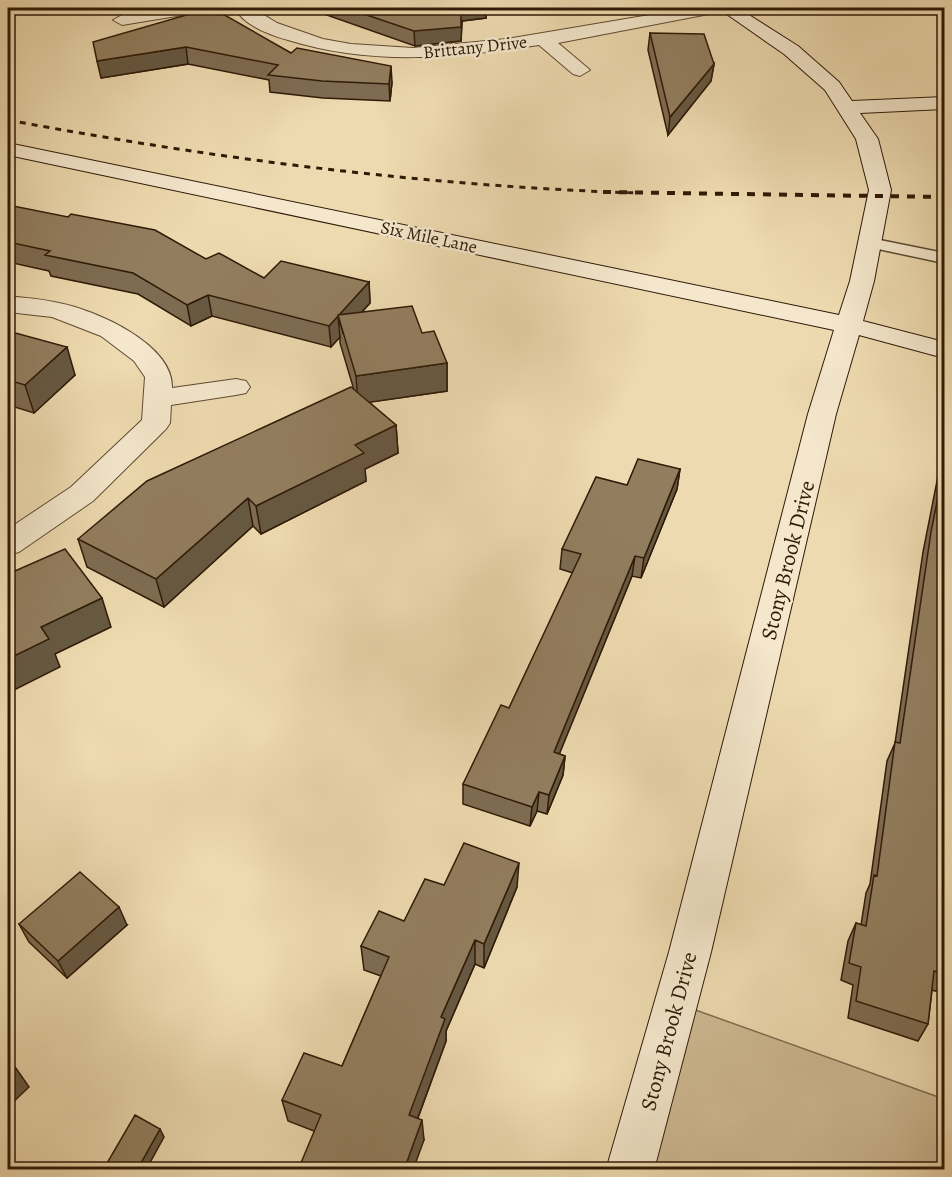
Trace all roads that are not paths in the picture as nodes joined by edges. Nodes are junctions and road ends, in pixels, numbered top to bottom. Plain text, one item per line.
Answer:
1 (195, 8) edge
2 (243, 8) edge
3 (713, 8) edge
4 (727, 8) edge
5 (122, 20) dead end
6 (544, 40) junction
7 (580, 69) dead end
8 (945, 103) edge
9 (847, 107) junction
10 (8, 149) edge
11 (870, 243) junction
12 (945, 258) edge
13 (8, 304) edge
14 (850, 325) junction
15 (945, 350) edge
16 (236, 387) dead end
17 (158, 398) junction
18 (8, 544) edge
19 (630, 1170) edge

1 - 5 street
2 - 6 street, Brittany Drive
3 - 6 street, Brittany Drive
4 - 9 street, Stony Brook Drive
6 - 7 street
8 - 9 street
9 - 11 street, Stony Brook Drive
10 - 14 street, Six Mile Lane
11 - 12 lane
11 - 14 street, Stony Brook Drive
13 - 17 street
14 - 15 street, Six Mile Lane
14 - 19 street, Stony Brook Drive
16 - 17 street
17 - 18 street

